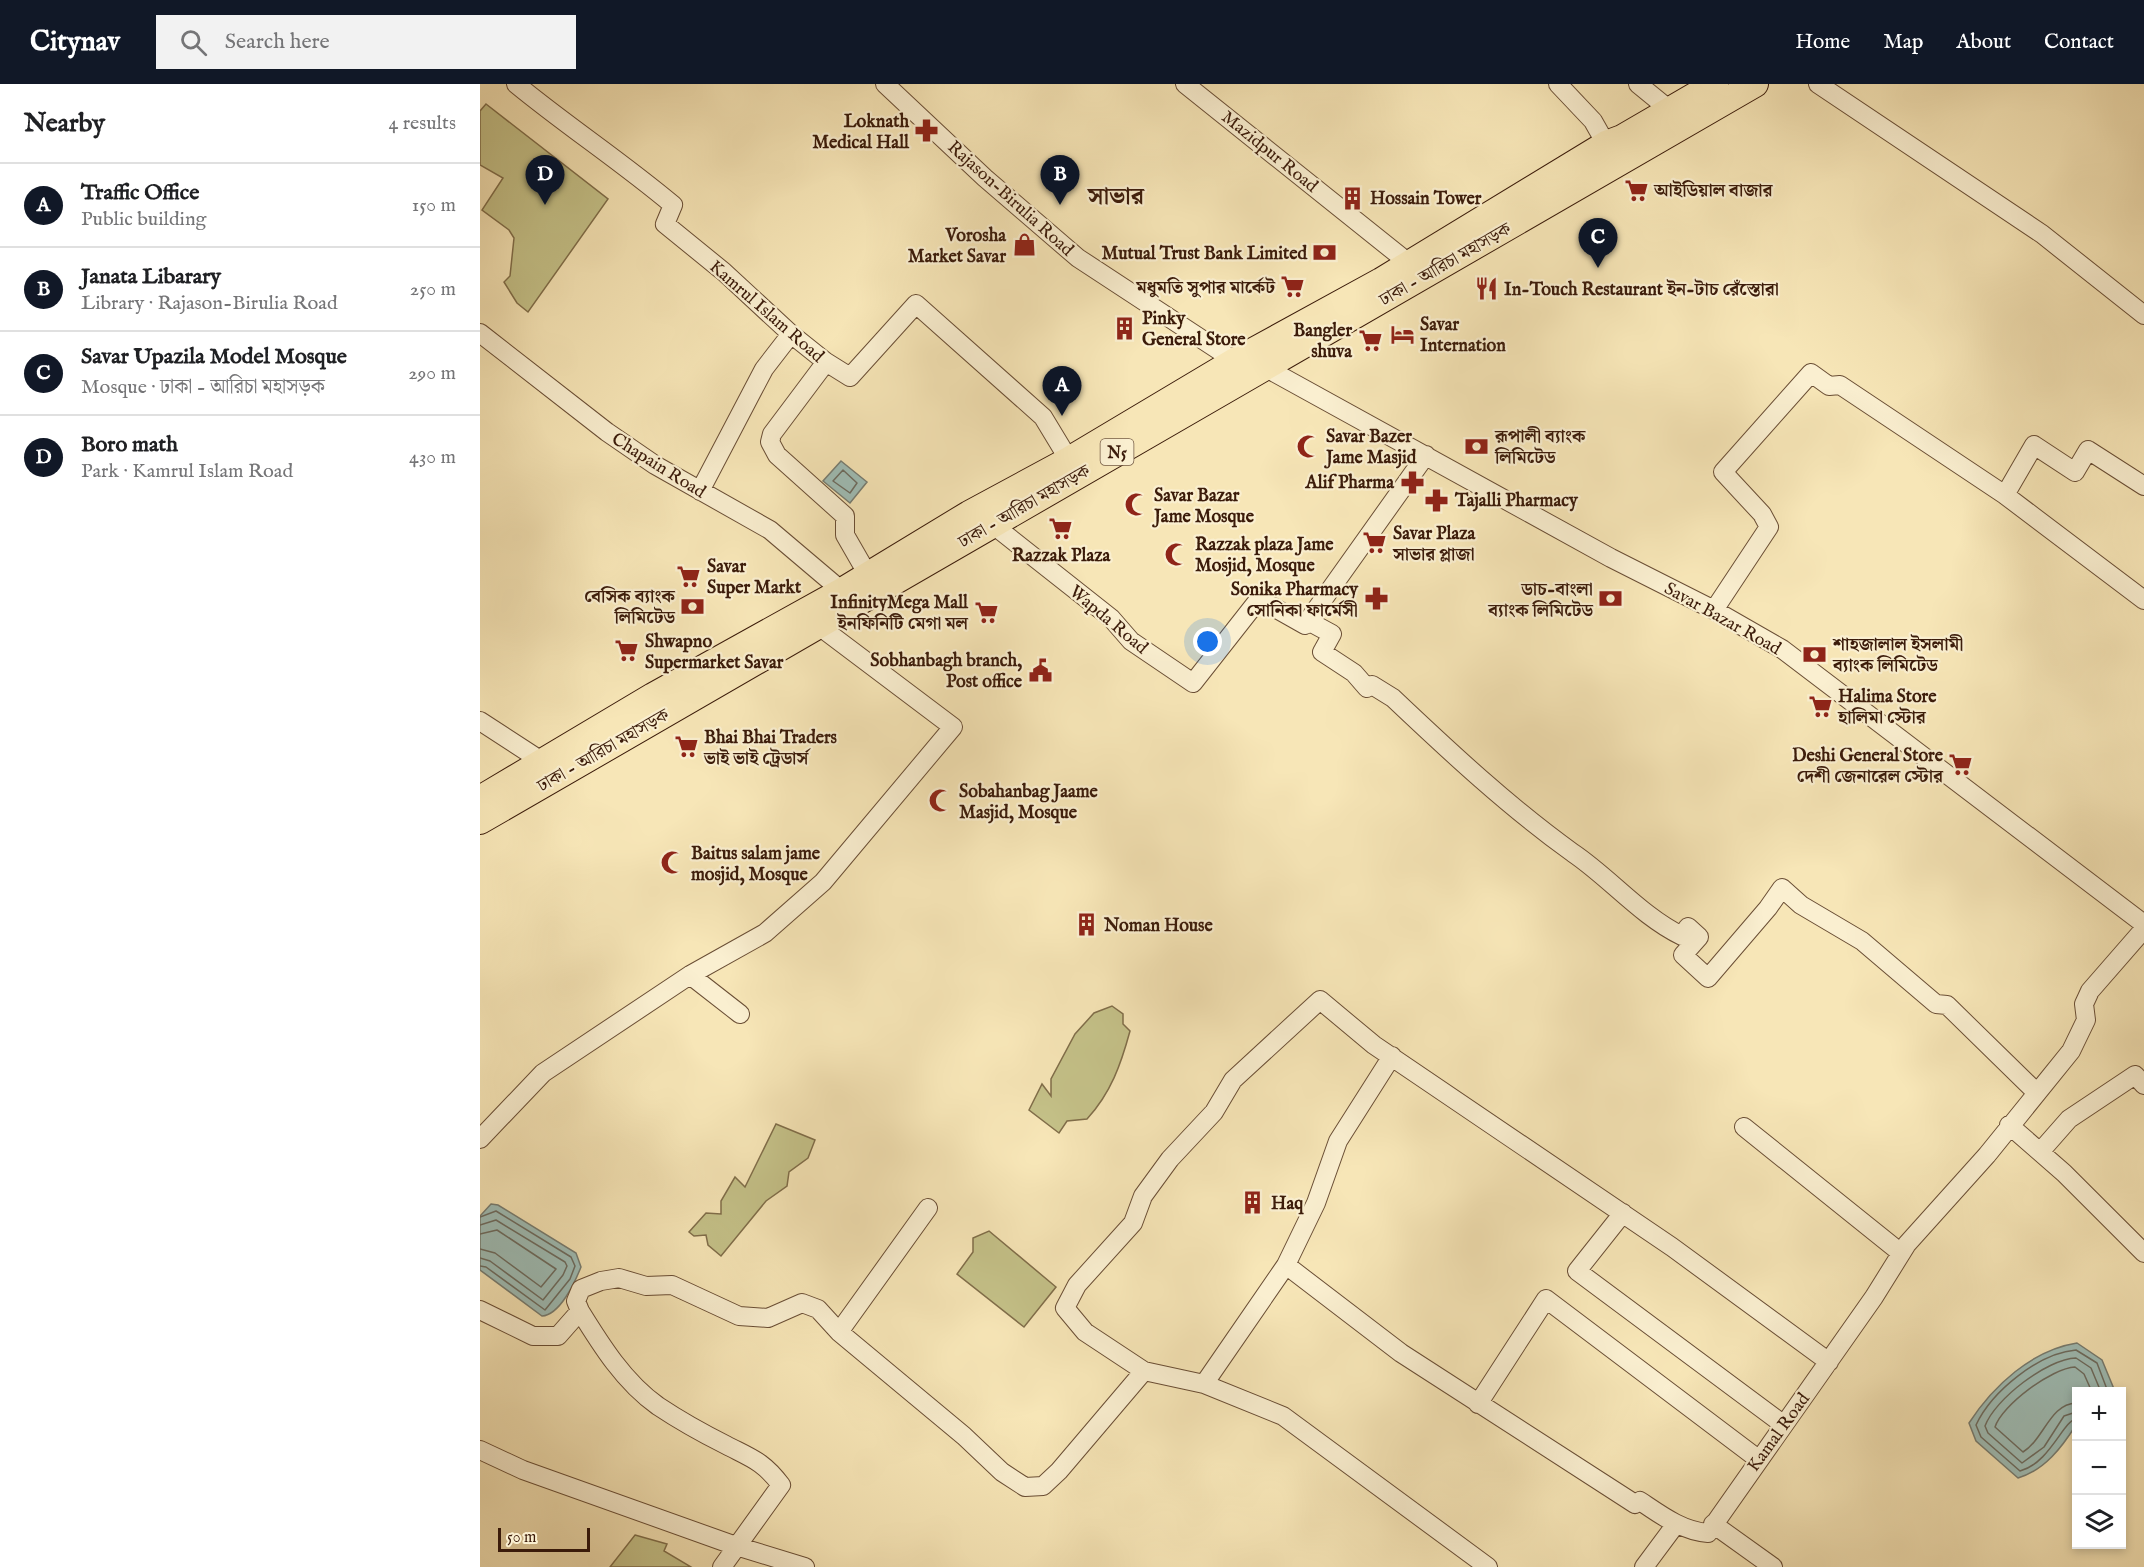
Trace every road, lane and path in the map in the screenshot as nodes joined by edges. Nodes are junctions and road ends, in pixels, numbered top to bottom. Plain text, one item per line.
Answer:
1 (516, 84) edge
2 (885, 84) edge
3 (1185, 84) edge
4 (1558, 84) edge
5 (1638, 84) edge
6 (1715, 84) edge
7 (1755, 84) edge
8 (1818, 84) edge
9 (1671, 111) junction
10 (1606, 144) junction
11 (1410, 264) junction
12 (2144, 315) edge
13 (480, 333) edge
14 (791, 334) junction
15 (1235, 361) junction
16 (826, 362) junction
17 (1266, 368) junction
18 (1426, 455) junction
19 (1069, 460) junction
20 (2144, 486) edge
21 (700, 491) junction
22 (2005, 495) junction
23 (992, 524) junction
24 (868, 575) junction
25 (842, 591) junction
26 (2144, 600) edge
27 (1714, 610) junction
28 (1308, 621) junction
29 (819, 626) junction
30 (480, 721) edge
31 (543, 762) junction
32 (480, 799) edge
33 (480, 821) edge
34 (2144, 924) edge
35 (2144, 929) edge
36 (690, 975) junction
37 (740, 1014) dead end
38 (1392, 1056) junction
39 (2144, 1085) edge
40 (2036, 1092) junction
41 (2009, 1125) junction
42 (1744, 1127) dead end
43 (480, 1139) edge
44 (2040, 1152) junction
45 (928, 1208) dead end
46 (1623, 1213) junction
47 (1901, 1253) junction
48 (2144, 1253) edge
49 (1286, 1265) junction
50 (480, 1310) edge
51 (580, 1311) junction
52 (839, 1332) junction
53 (1829, 1362) junction
54 (1144, 1371) junction
55 (1204, 1384) junction
56 (1478, 1404) junction
57 (1784, 1425) junction
58 (480, 1450) edge
59 (1758, 1459) junction
60 (1676, 1524) junction
61 (1713, 1524) junction
62 (736, 1546) junction
63 (722, 1567) edge
64 (805, 1567) edge
65 (1488, 1567) edge
66 (1644, 1567) edge
67 (1773, 1567) edge

1 - 14 street, Kamrul Islam Road
2 - 15 street, Rajason-Birulia Road
3 - 11 street, Mazidpur Road
4 - 10 street
5 - 9 street
6 - 9 highway, ঢাকা - আরিচা মহাসড়ক / N5
7 - 17 highway, ঢাকা - আরিচা মহাসড়ক / N5
8 - 12 street
9 - 10 highway, ঢাকা - আরিচা মহাসড়ক / N5
10 - 11 highway, ঢাকা - আরিচা মহাসড়ক / N5
11 - 15 highway, ঢাকা - আরিচা মহাসড়ক / N5
13 - 21 street, Chapain Road
14 - 16 street, Kamrul Islam Road
14 - 21 street
15 - 19 highway, ঢাকা - আরিচা মহাসড়ক / N5
16 - 19 street, Kamrul Islam Road
16 - 24 street
17 - 18 street, Savar Bazar Road
17 - 23 highway, ঢাকা - আরিচা মহাসড়ক / N5
18 - 27 street, Savar Bazar Road
18 - 28 street
19 - 24 highway, ঢাকা - আরিচা মহাসড়ক / N5
20 - 22 street
21 - 25 street, Chapain Road
22 - 26 street
22 - 27 street
23 - 28 street, Wapda Road
23 - 29 highway, ঢাকা - আরিচা মহাসড়ক / N5
24 - 25 highway, ঢাকা - আরিচা মহাসড়ক / N5
25 - 31 highway, ঢাকা - আরিচা মহাসড়ক / N5
27 - 34 street, Savar Bazar Road
28 - 40 street
29 - 33 highway, ঢাকা - আরিচা মহাসড়ক / N5
29 - 36 street
30 - 31 street
31 - 32 highway, ঢাকা - আরিচা মহাসড়ক / N5
35 - 40 street, Kamal Road
36 - 37 street
36 - 43 street
38 - 46 street
38 - 49 street
38 - 54 street
39 - 44 street
40 - 41 street, Kamal Road
41 - 44 street
41 - 47 street, Kamal Road
42 - 47 street
44 - 48 street
45 - 52 street
46 - 53 street
46 - 57 street
47 - 53 street, Kamal Road
49 - 55 street
49 - 56 street
50 - 51 street
51 - 52 street
51 - 62 street
52 - 54 street
53 - 57 street, Kamal Road
54 - 55 street
55 - 65 street
56 - 59 street
56 - 60 street
57 - 59 street, Kamal Road
58 - 62 street
59 - 61 street, Kamal Road
60 - 61 street
60 - 66 street
61 - 67 street
62 - 63 street
62 - 64 street

